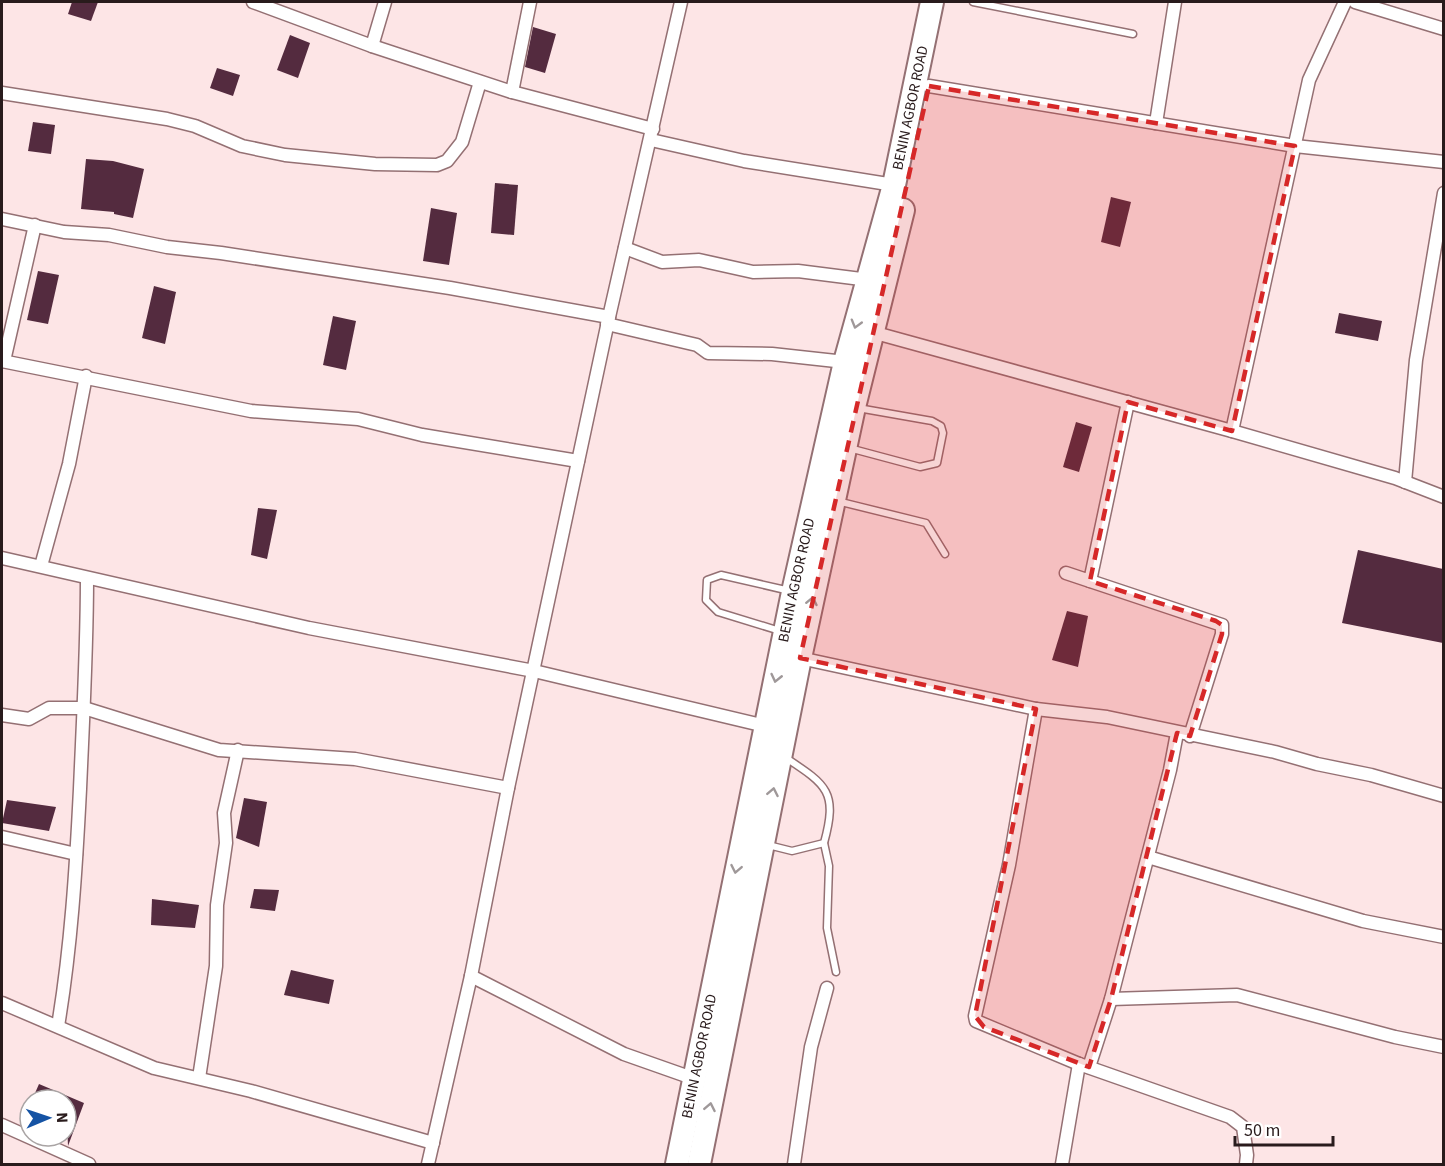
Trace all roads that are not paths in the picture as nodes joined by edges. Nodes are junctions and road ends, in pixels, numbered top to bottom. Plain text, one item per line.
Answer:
1 (254, 2) edge
2 (385, 2) edge
3 (530, 2) edge
4 (681, 2) edge
5 (932, 2) edge
6 (948, 2) edge
7 (973, 2) edge
8 (1015, 2) edge
9 (1175, 2) edge
10 (1345, 2) edge
11 (1355, 2) edge
12 (1014, 10) junction
13 (1443, 29) edge
14 (1133, 34) dead end
15 (372, 46) junction
16 (480, 82) junction
17 (929, 86) junction
18 (512, 92) junction
19 (2, 93) edge
20 (1156, 123) junction
21 (652, 135) junction
22 (1295, 146) junction
23 (1443, 162) edge
24 (894, 185) junction
25 (1443, 193) edge
26 (2, 219) edge
27 (35, 225) junction
28 (625, 248) junction
29 (869, 280) junction
30 (608, 320) junction
31 (872, 332) junction
32 (3, 361) edge
33 (845, 362) junction
34 (86, 376) junction
35 (1128, 402) junction
36 (854, 407) junction
37 (1232, 431) junction
38 (845, 447) junction
39 (578, 461) junction
40 (1405, 482) junction
41 (1443, 497) edge
42 (834, 501) junction
43 (945, 554) dead end
44 (2, 558) edge
45 (41, 566) junction
46 (1066, 573) dead end
47 (87, 579) junction
48 (1090, 581) junction
49 (794, 592) junction
50 (786, 633) junction
51 (800, 658) junction
52 (534, 671) junction
53 (84, 708) junction
54 (1036, 710) junction
55 (2, 715) edge
56 (765, 726) junction
57 (1183, 735) junction
58 (238, 750) junction
59 (781, 754) junction
60 (508, 788) junction
61 (1443, 796) edge
62 (2, 837) edge
63 (824, 843) junction
64 (763, 844) junction
65 (76, 854) junction
66 (1148, 857) junction
67 (1443, 938) edge
68 (836, 972) dead end
69 (471, 976) junction
70 (827, 988) dead end
71 (1111, 999) junction
72 (2, 1003) edge
73 (58, 1026) junction
74 (1443, 1047) edge
75 (1084, 1066) junction
76 (199, 1078) junction
77 (695, 1079) junction
78 (2, 1125) edge
79 (433, 1143) junction
80 (694, 1162) edge
81 (89, 1164) edge
82 (428, 1164) edge
83 (794, 1164) edge
84 (1062, 1164) edge
85 (1246, 1164) edge

1 - 15 street
2 - 15 street
3 - 18 street
4 - 21 street
5 - 24 highway, BENIN AGBOR ROAD
6 - 17 highway, BENIN AGBOR ROAD
7 - 12 lane
8 - 12 lane
9 - 20 street
10 - 22 street
11 - 13 street
12 - 14 lane
15 - 16 street
16 - 18 street
16 - 19 street
17 - 20 street
17 - 31 highway, BENIN AGBOR ROAD
18 - 21 street
20 - 22 street
21 - 24 street
21 - 28 street
22 - 23 street
22 - 37 street
24 - 29 highway, BENIN AGBOR ROAD
25 - 40 street
26 - 27 street
27 - 30 street
27 - 32 street
28 - 29 street
28 - 30 street
29 -> 33 highway, BENIN AGBOR ROAD
30 - 33 street
30 - 39 street
31 - 35 street
31 - 36 highway, BENIN AGBOR ROAD
32 - 34 street
33 - 49 highway, BENIN AGBOR ROAD
34 - 39 street
34 - 45 street
35 - 37 street
35 - 48 street
36 - 38 highway, BENIN AGBOR ROAD
36 - 38 lane
37 - 40 street
38 - 42 highway, BENIN AGBOR ROAD
39 - 52 street
40 - 41 street
42 - 43 lane
51 -> 42 highway, BENIN AGBOR ROAD
44 - 45 street
45 - 47 street
46 - 48 street
47 - 52 street
47 - 53 street
48 - 57 street
49 - 50 highway, BENIN AGBOR ROAD
49 - 50 lane
50 -> 56 highway, BENIN AGBOR ROAD
51 - 54 street
51 - 59 highway, BENIN AGBOR ROAD
52 - 56 street
52 - 60 street
53 - 55 street
53 - 58 street
53 - 65 street
54 - 57 street
54 - 75 street
56 -> 77 highway, BENIN AGBOR ROAD
57 - 61 street
57 - 66 street
58 - 60 street
58 - 76 street
59 - 63 lane
64 -> 59 highway, BENIN AGBOR ROAD
60 - 69 street
62 - 65 street
63 - 64 lane
63 - 68 lane
80 -> 64 highway, BENIN AGBOR ROAD
65 - 73 street
66 - 67 street
66 - 71 street
69 - 77 street
69 - 79 street
70 - 83 street
71 - 74 street
71 - 75 street
72 - 73 street
73 - 76 street
75 - 84 street
75 - 85 street
76 - 79 street
77 - 80 highway, BENIN AGBOR ROAD
78 - 81 street
79 - 82 street

